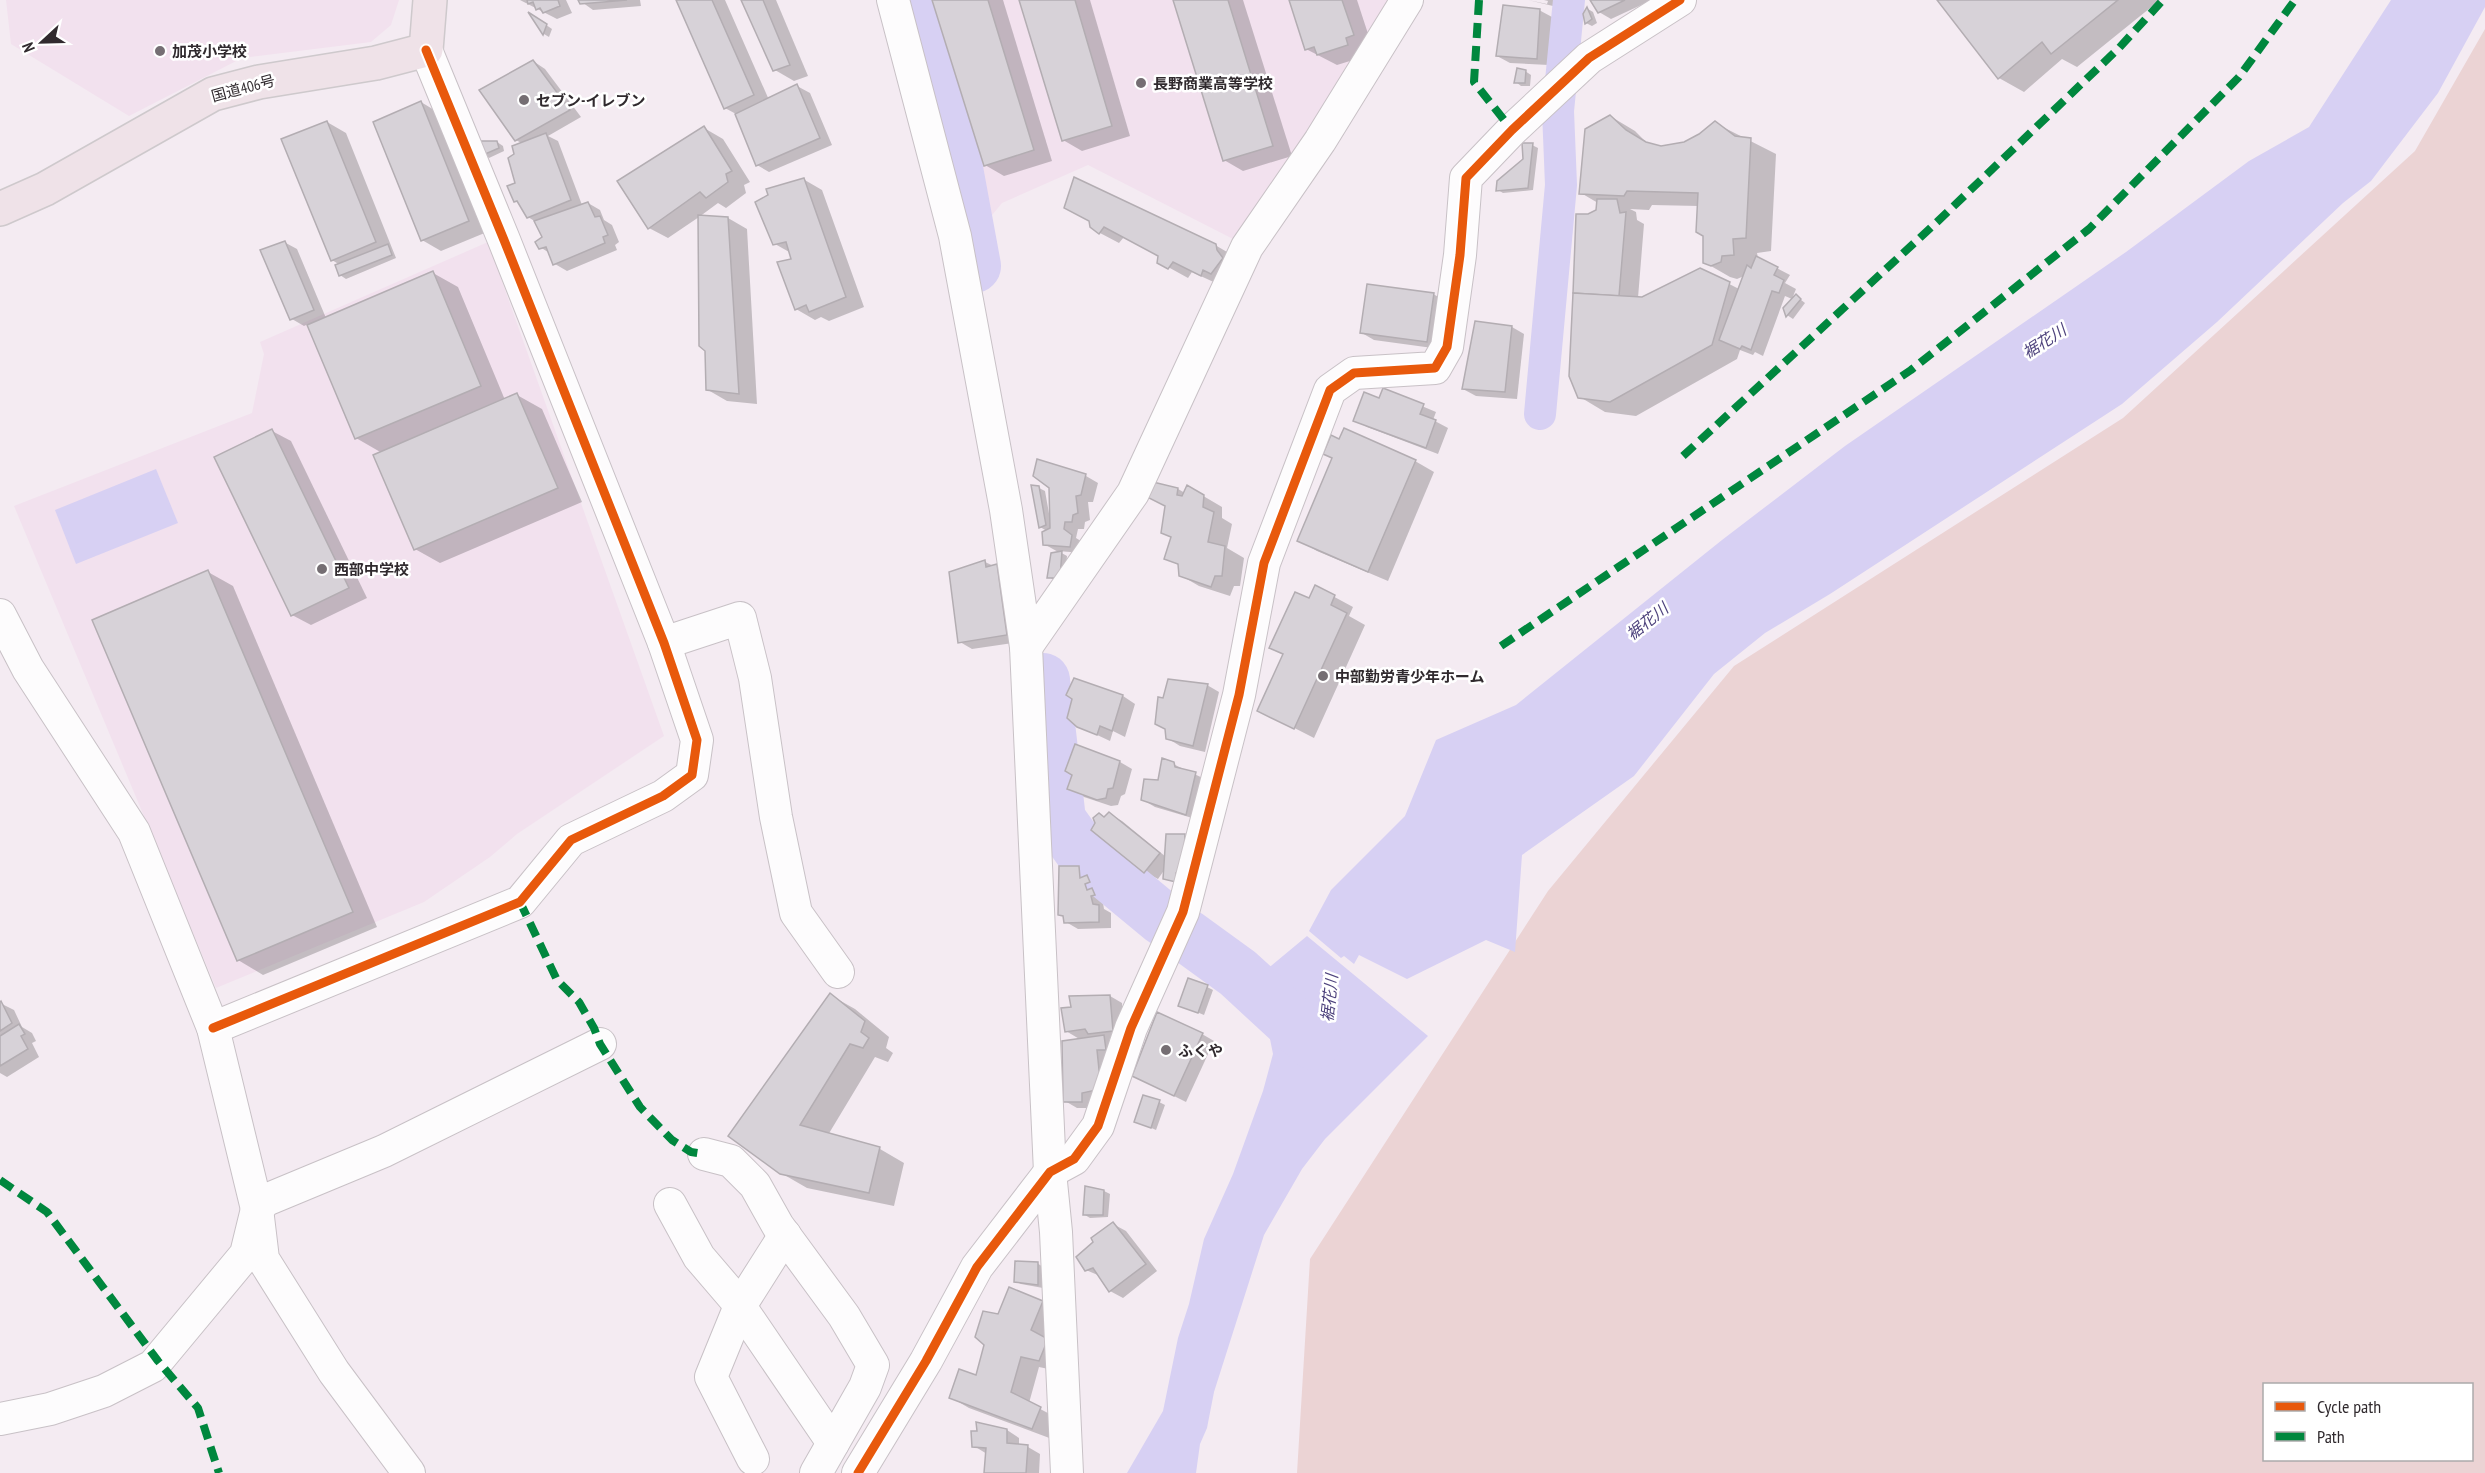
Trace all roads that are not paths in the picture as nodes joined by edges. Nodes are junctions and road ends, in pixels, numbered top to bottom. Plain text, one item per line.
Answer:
1 (430, 0) edge
2 (893, 0) edge
3 (1407, 0) edge
4 (1680, 0) edge
5 (426, 50) junction
6 (0, 209) edge
7 (0, 615) edge
8 (664, 643) junction
9 (1026, 647) junction
10 (838, 972) dead end
11 (213, 1029) junction
12 (600, 1044) dead end
13 (704, 1154) dead end
14 (1050, 1172) junction
15 (670, 1204) dead end
16 (257, 1209) junction
17 (785, 1235) junction
18 (740, 1306) junction
19 (0, 1419) edge
20 (833, 1443) junction
21 (753, 1459) dead end
22 (409, 1473) edge
23 (816, 1473) edge
24 (858, 1473) edge
25 (1067, 1473) edge

1 - 5 highway
2 - 9 street
3 - 9 street
4 - 14 street
5 - 6 highway, 国道406号
5 - 8 street
7 - 11 street
8 - 10 street
8 - 11 street
9 - 14 street
11 - 16 street
12 - 16 street
13 - 17 street
14 - 24 street
14 - 25 street
15 - 18 street
16 - 19 street
16 - 22 street
17 - 18 street
17 - 20 street
18 - 20 street
18 - 21 street
20 - 23 street

